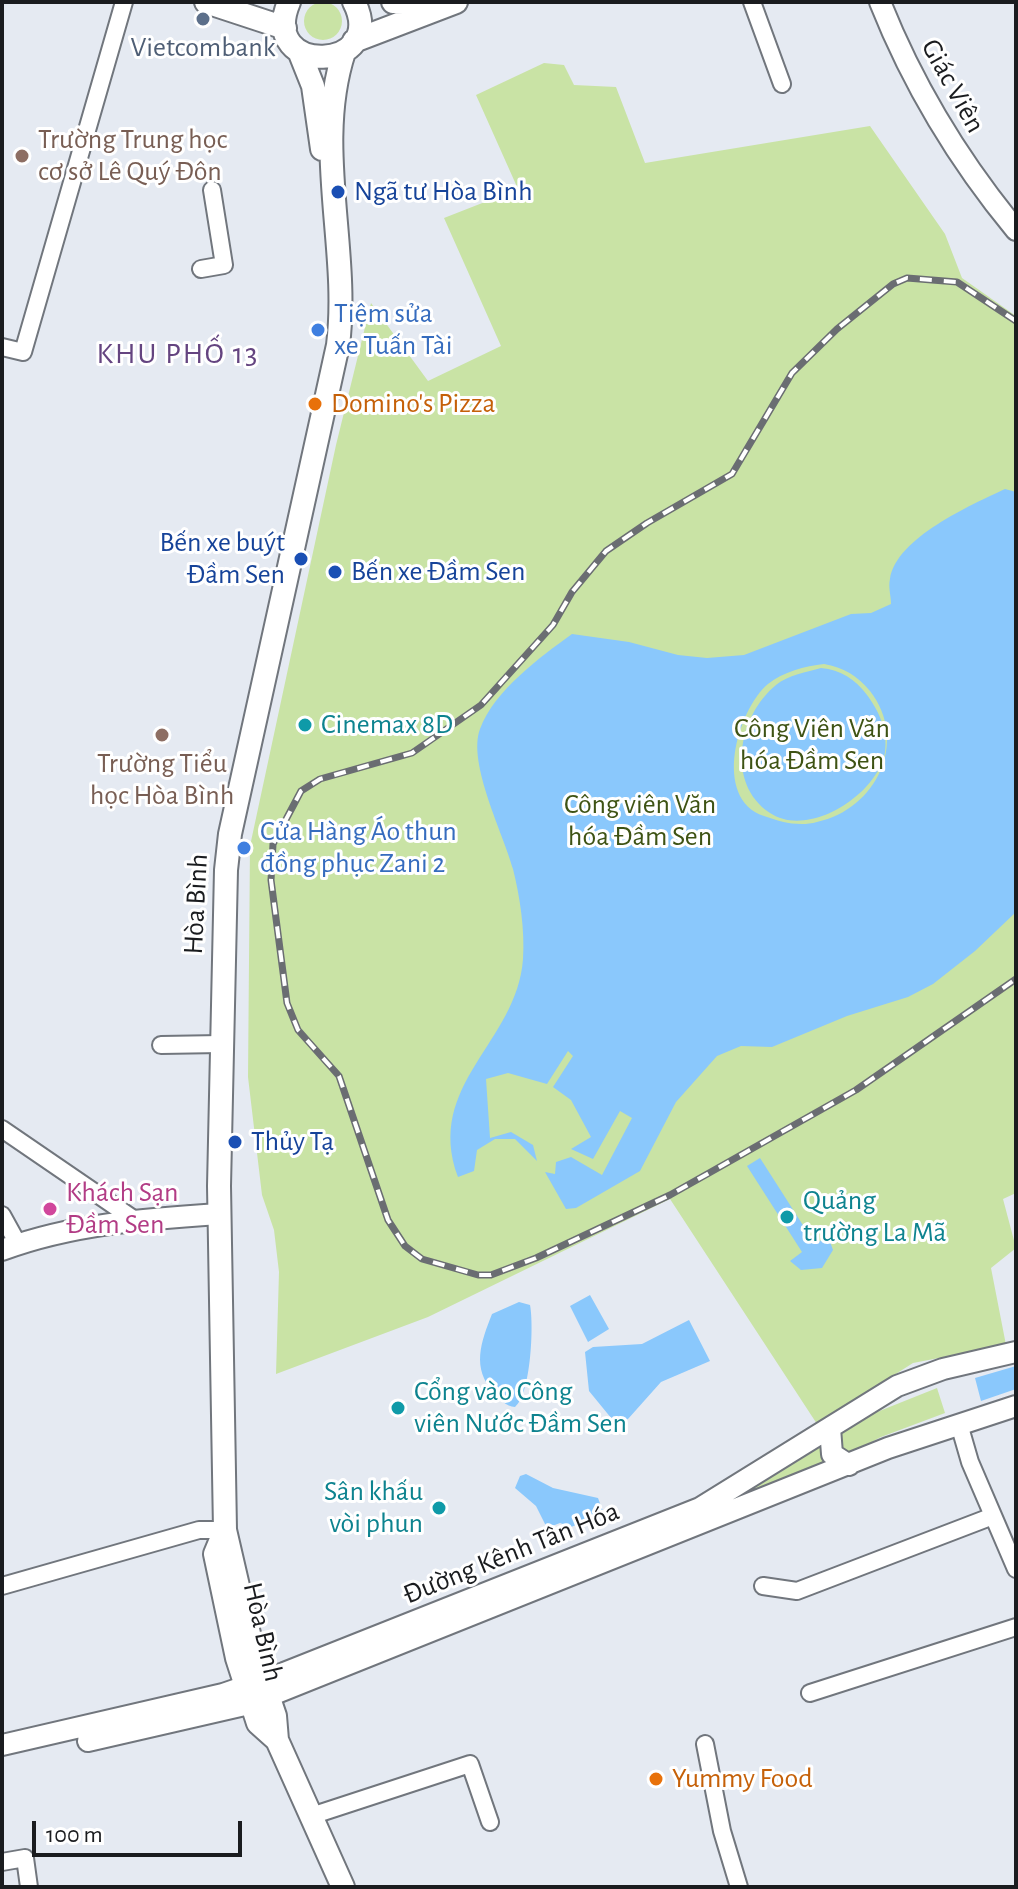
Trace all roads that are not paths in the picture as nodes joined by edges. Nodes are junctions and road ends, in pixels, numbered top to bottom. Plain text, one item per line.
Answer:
1 (124, 2) edge
2 (206, 2) edge
3 (289, 2) edge
4 (354, 2) edge
5 (405, 2) edge
6 (455, 2) edge
7 (752, 2) edge
8 (880, 2) edge
9 (285, 28) junction
10 (349, 47) junction
11 (299, 51) junction
12 (782, 84) dead end
13 (332, 189) junction
14 (212, 190) dead end
15 (1016, 230) edge
16 (201, 269) dead end
17 (2, 347) edge
18 (221, 1044) junction
19 (161, 1045) dead end
20 (2, 1129) edge
21 (219, 1214) junction
22 (2, 1215) edge
23 (135, 1220) junction
24 (10, 1247) edge
25 (1016, 1352) edge
26 (1016, 1406) edge
27 (959, 1424) junction
28 (830, 1428) junction
29 (849, 1465) junction
30 (993, 1516) junction
31 (225, 1530) junction
32 (1016, 1569) edge
33 (2, 1586) edge
34 (763, 1586) dead end
35 (1016, 1627) edge
36 (255, 1690) junction
37 (810, 1693) dead end
38 (705, 1744) dead end
39 (2, 1745) edge
40 (2, 1758) edge
41 (311, 1816) junction
42 (490, 1822) dead end
43 (2, 1862) edge
44 (29, 1887) edge
45 (343, 1887) edge
46 (739, 1887) edge

1 - 17 street
2 - 9 main road
3 - 9 main road
4 - 10 main road
5 - 6 main road
6 - 10 main road
7 - 12 street
8 - 15 street, Giác Viên
9 - 11 main road
10 - 11 main road
10 - 13 main road
11 - 13 main road
13 - 18 main road, Hòa Bình
14 - 16 street
18 - 19 street
18 - 21 main road, Hòa Bình
20 - 23 street
21 - 23 street
21 - 31 main road, Hòa Bình
22 - 24 street
23 - 24 street
25 - 28 street, Đường Kênh Tân Hóa
26 - 27 street, Đường Kênh Tân Hóa
27 - 29 street, Đường Kênh Tân Hóa
27 - 30 street
28 - 29 street
28 - 36 street, Đường Kênh Tân Hóa
29 - 36 street, Đường Kênh Tân Hóa
30 - 32 street
30 - 34 street
31 - 33 street
31 - 36 main road, Hòa Bình
35 - 37 street
36 - 39 street, Đường Kênh Tân Hóa
36 - 40 street, Đường Kênh Tân Hóa
36 - 41 main road, Hòa Bình
38 - 46 street
41 - 42 street
41 - 45 main road, Hòa Bình
43 - 44 street

